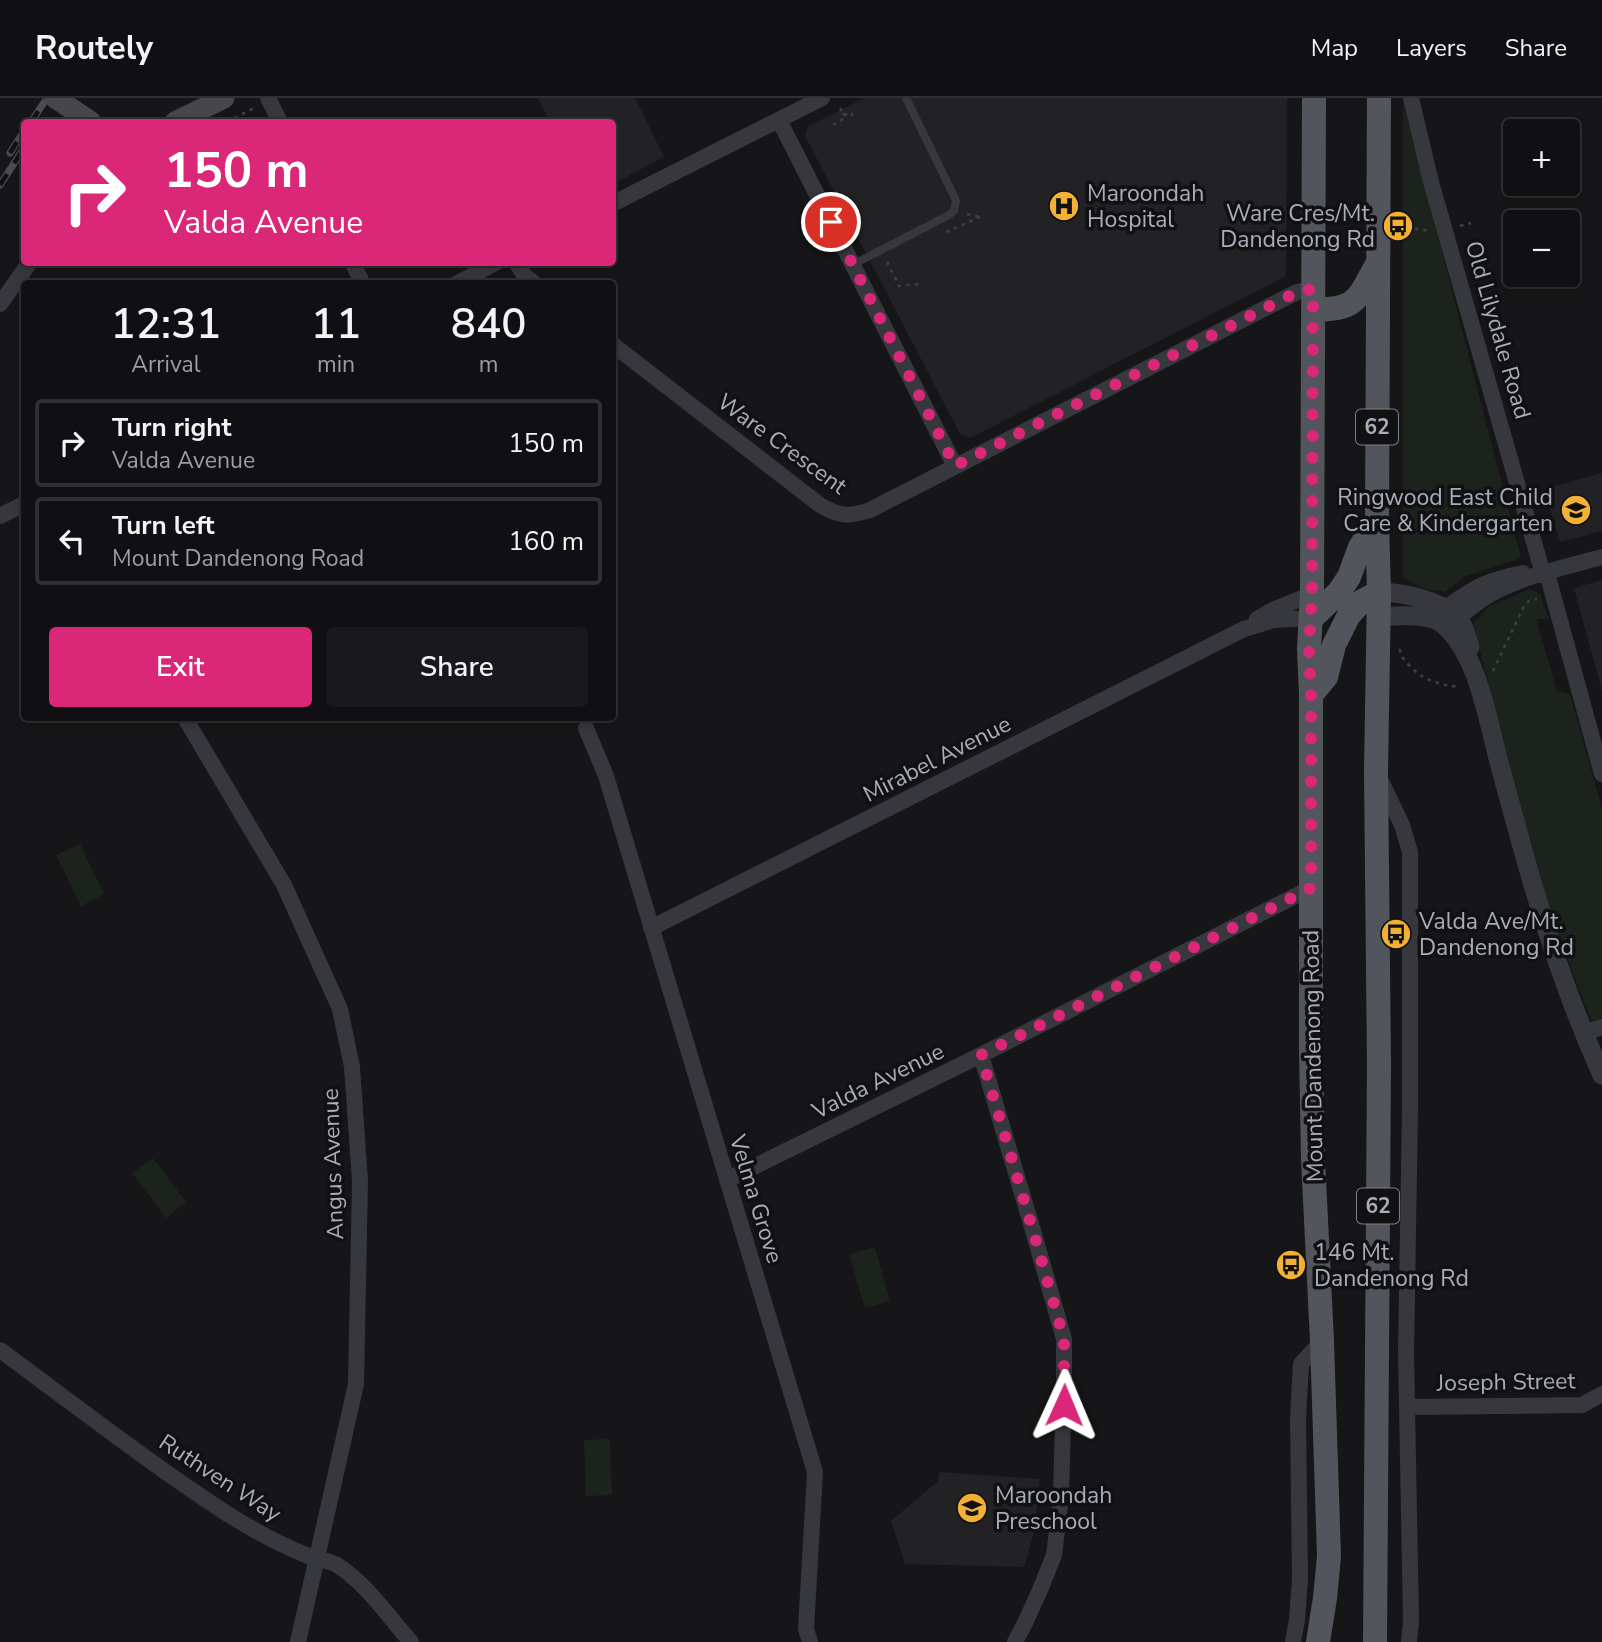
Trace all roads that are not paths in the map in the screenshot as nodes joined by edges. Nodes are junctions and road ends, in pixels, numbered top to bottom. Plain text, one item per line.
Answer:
1 (224, 98) edge
2 (822, 98) edge
3 (906, 98) edge
4 (1314, 98) edge
5 (1379, 98) edge
6 (1411, 98) edge
7 (268, 99) edge
8 (61, 102) edge
9 (86, 119) edge
10 (181, 119) edge
11 (278, 119) edge
12 (779, 120) junction
13 (616, 202) edge
14 (1378, 262) junction
15 (852, 265) junction
16 (27, 266) edge
17 (490, 266) edge
18 (518, 266) edge
19 (463, 280) edge
20 (530, 280) edge
21 (1313, 300) junction
22 (0, 304) edge
23 (616, 347) edge
24 (955, 466) junction
25 (21, 506) edge
26 (0, 516) edge
27 (1377, 522) junction
28 (1602, 557) edge
29 (1545, 573) junction
30 (1339, 592) junction
31 (1379, 592) junction
32 (1312, 606) junction
33 (1349, 615) junction
34 (1448, 616) junction
35 (1378, 617) junction
36 (1244, 629) junction
37 (1311, 695) junction
38 (188, 721) edge
39 (586, 728) dead end
40 (1376, 771) junction
41 (1602, 774) edge
42 (1311, 888) junction
43 (651, 928) junction
44 (1602, 1027) edge
45 (1583, 1033) junction
46 (981, 1055) junction
47 (1602, 1075) edge
48 (727, 1180) junction
49 (1322, 1341) junction
50 (0, 1350) edge
51 (1602, 1394) edge
52 (1408, 1407) junction
53 (316, 1557) junction
54 (298, 1642) edge
55 (411, 1642) edge
56 (810, 1642) edge
57 (1015, 1642) edge
58 (1293, 1642) edge
59 (1318, 1642) edge
60 (1376, 1642) edge
61 (1409, 1642) edge

1 - 10 main road
2 - 12 street
3 - 15 lane
4 - 21 main road, Mount Dandenong Road
5 - 14 main road, 62
6 - 29 street, Old Lilydale Road
7 - 11 street
8 - 9 main road
12 - 13 street
12 - 15 street
14 - 21 main road
14 - 27 main road, 62
15 - 24 street
16 - 22 street
17 - 19 street
18 - 20 street
21 - 24 street, Ware Crescent
21 - 32 main road, Mount Dandenong Road
23 - 24 street, Ware Crescent
25 - 26 street
27 - 30 main road
27 - 31 main road, 62
28 - 29 street
29 - 34 street
29 - 41 street, Old Lilydale Road
30 - 31 main road
30 - 32 main road
31 - 33 main road
31 - 34 street
31 - 35 main road, 62
32 - 33 main road
32 - 36 street, Mirabel Avenue
32 - 36 street, Mirabel Avenue
32 - 37 main road, Mount Dandenong Road
33 - 35 main road
33 - 37 main road
34 - 35 street
34 - 45 street
35 - 40 main road, 62
36 - 43 street, Mirabel Avenue
37 - 42 main road, Mount Dandenong Road
38 - 53 street, Angus Avenue
39 - 43 street, Velma Grove
40 - 52 street
40 - 60 main road, 62
42 - 46 street, Valda Avenue
42 - 49 main road, Mount Dandenong Road
43 - 48 street, Velma Grove
44 - 45 street
45 - 47 street
46 - 48 street, Valda Avenue
46 - 57 street
48 - 56 street, Velma Grove
49 - 58 street
49 - 59 main road, Mount Dandenong Road
50 - 53 street, Ruthven Way
51 - 52 street, Joseph Street
52 - 61 street
53 - 54 street, Angus Avenue
53 - 55 street, Ruthven Way

